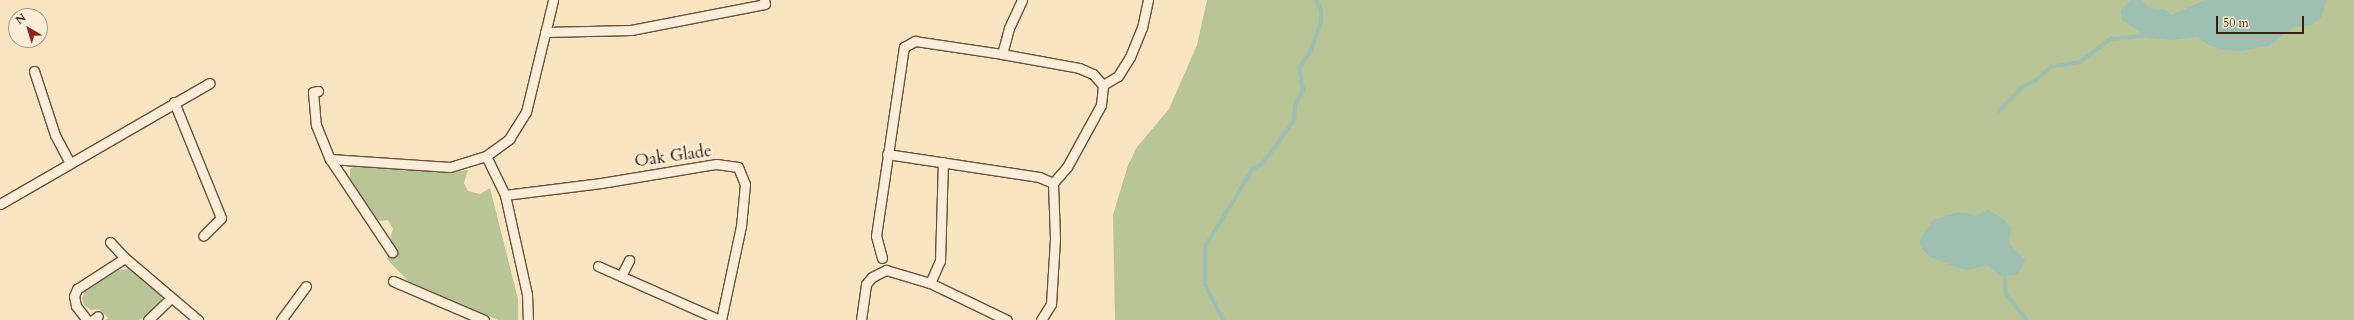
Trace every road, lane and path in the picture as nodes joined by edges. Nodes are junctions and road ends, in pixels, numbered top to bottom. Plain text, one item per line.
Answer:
1 (553, 0) edge
2 (764, 0) edge
3 (1022, 0) edge
4 (1148, 0) edge
5 (544, 32) junction
6 (1002, 54) junction
7 (34, 71) dead end
8 (210, 83) dead end
9 (1103, 85) junction
10 (318, 91) dead end
11 (174, 102) junction
12 (887, 154) junction
13 (486, 156) junction
14 (330, 160) junction
15 (943, 162) junction
16 (70, 163) junction
17 (1054, 183) junction
18 (505, 195) junction
19 (0, 204) edge
20 (204, 236) dead end
21 (110, 242) dead end
22 (392, 252) dead end
23 (124, 258) junction
24 (882, 258) dead end
25 (629, 260) dead end
26 (598, 266) dead end
27 (621, 276) junction
28 (393, 282) dead end
29 (930, 283) junction
30 (306, 286) dead end
31 (171, 298) junction
32 (87, 320) edge
33 (148, 320) edge
34 (198, 320) edge
35 (281, 320) edge
36 (484, 320) edge
37 (528, 320) edge
38 (720, 320) edge
39 (861, 320) edge
40 (1007, 320) edge
41 (1040, 320) edge

1 - 5 street
2 - 5 street
3 - 6 street
4 - 9 street
5 - 13 street
6 - 9 street
6 - 12 street
7 - 16 street
8 - 11 street
9 - 17 street
10 - 14 street
11 - 16 street
11 - 20 street
12 - 15 street
12 - 24 street
13 - 14 street
13 - 18 street
14 - 22 street
15 - 17 street
15 - 29 street
16 - 19 street
17 - 41 street
18 - 37 street
18 - 38 street, Oak Glade
21 - 23 street
23 - 31 street
23 - 32 street
25 - 27 street
26 - 27 street, Oak Glade
27 - 38 street, Oak Glade
28 - 36 street
29 - 39 street
29 - 40 street
30 - 35 street
31 - 33 street
31 - 34 street

